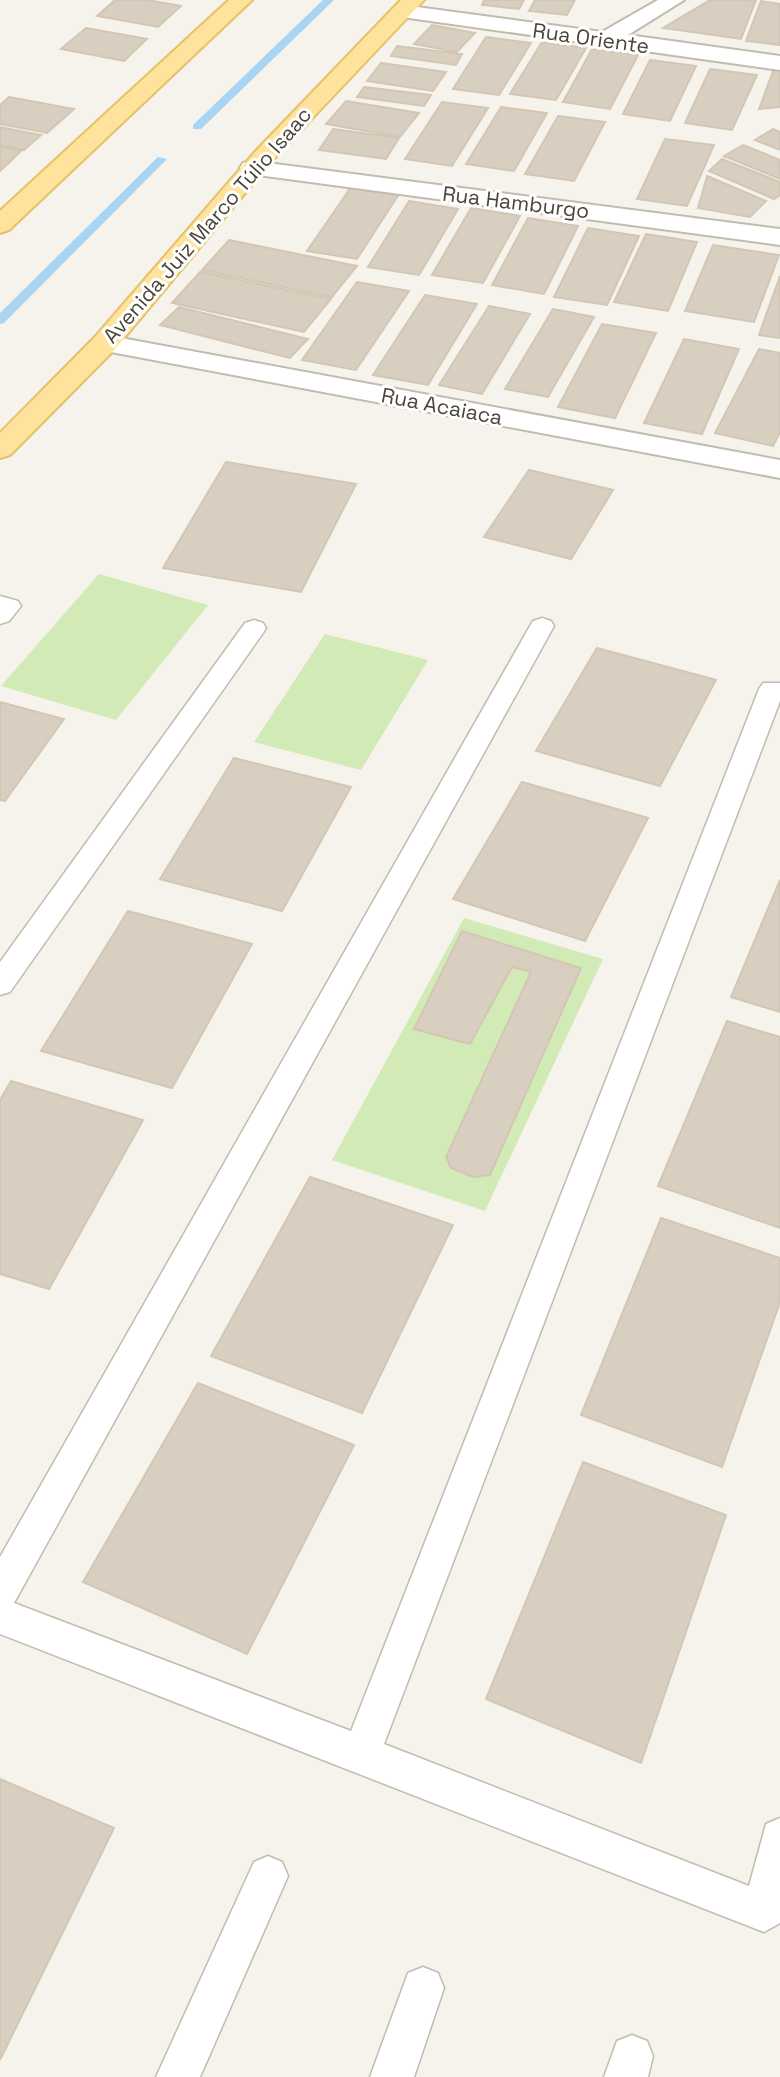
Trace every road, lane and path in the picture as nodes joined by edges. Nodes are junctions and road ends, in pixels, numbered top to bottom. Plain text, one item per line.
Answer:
1 (241, 0) edge
2 (673, 0) edge
3 (407, 6) edge
4 (604, 40) junction
5 (780, 63) edge
6 (252, 169) junction
7 (0, 225) edge
8 (777, 234) edge
9 (105, 343) junction
10 (0, 449) edge
11 (780, 469) edge
12 (0, 604) edge
13 (0, 616) edge
14 (542, 626) dead end
15 (254, 628) dead end
16 (772, 689) dead end
17 (0, 984) edge
18 (0, 1592) edge
19 (0, 1616) edge
20 (361, 1754) junction
21 (780, 1838) edge
22 (268, 1876) dead end
23 (423, 1988) dead end
24 (178, 2077) edge
25 (392, 2077) edge

1 - 7 main road
2 - 4 street
3 - 4 street, Rua Oriente
3 - 6 main road, Avenida Juiz Marco Túlio Isaac
4 - 5 street, Rua Oriente
6 - 8 street, Rua Hamburgo
6 - 9 main road, Avenida Juiz Marco Túlio Isaac
9 - 10 main road, Avenida Juiz Marco Túlio Isaac
9 - 11 street, Rua Acaiaca
12 - 13 lane
14 - 18 lane
15 - 17 lane
16 - 20 lane
19 - 20 lane
20 - 21 lane
22 - 24 lane
23 - 25 lane

